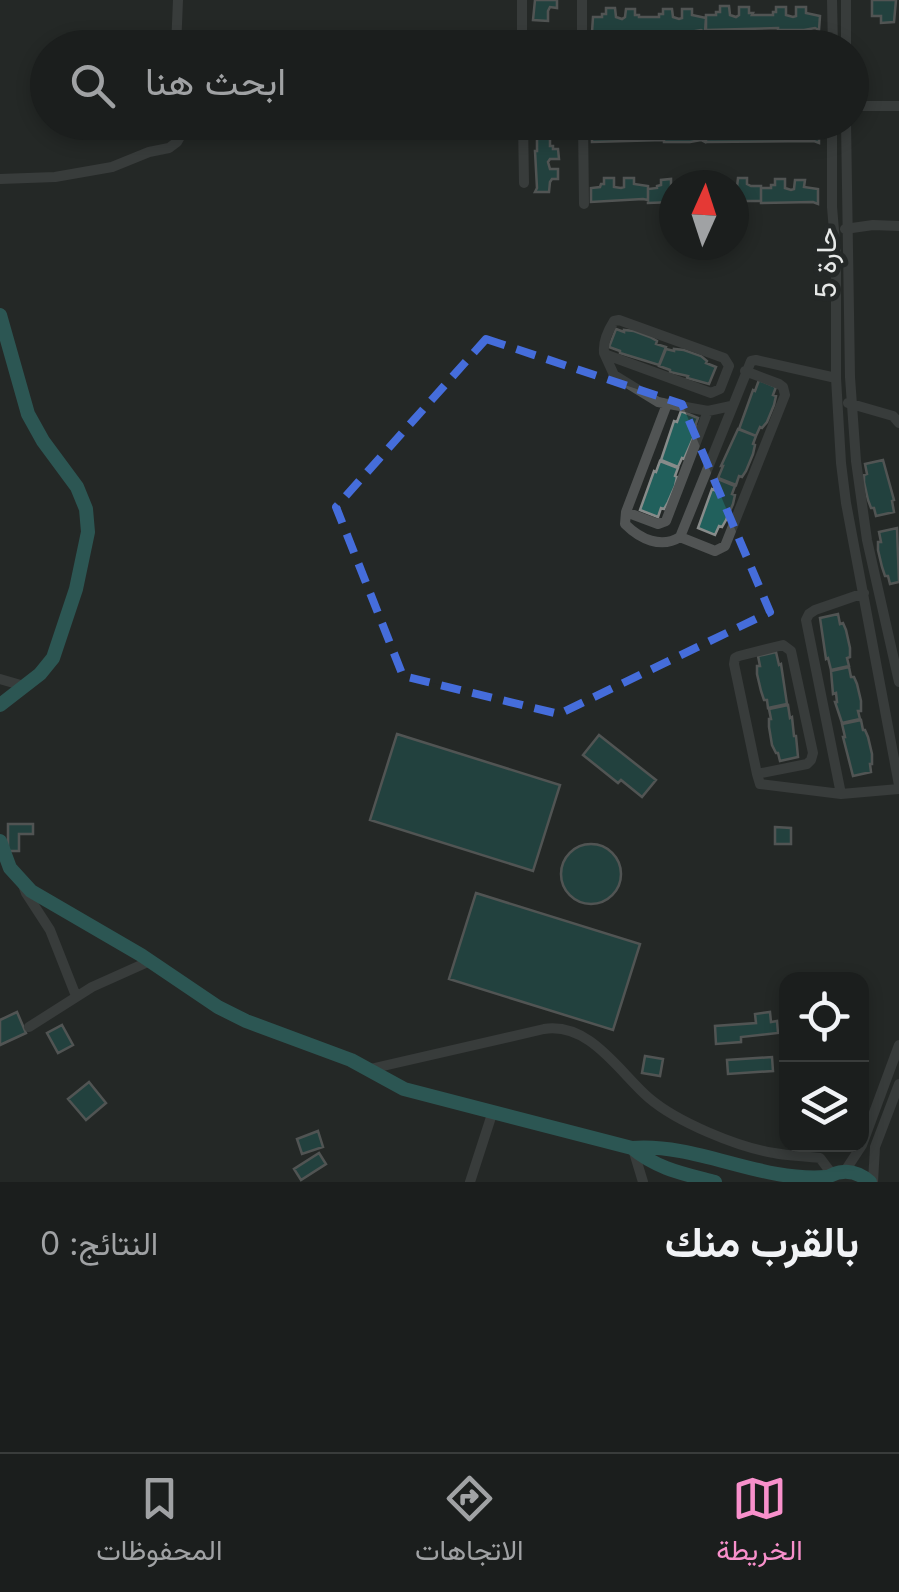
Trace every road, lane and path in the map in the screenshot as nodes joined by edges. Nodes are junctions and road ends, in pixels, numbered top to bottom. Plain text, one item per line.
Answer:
1 (178, 0) edge
2 (522, 0) edge
3 (582, 0) edge
4 (832, 0) edge
5 (846, 0) edge
6 (177, 30) edge
7 (522, 30) edge
8 (582, 30) edge
9 (832, 30) edge
10 (846, 30) edge
11 (869, 106) edge
12 (899, 106) edge
13 (177, 140) edge
14 (523, 140) edge
15 (583, 140) edge
16 (832, 140) edge
17 (847, 140) edge
18 (0, 179) edge
19 (524, 183) dead end
20 (584, 204) dead end
21 (832, 214) junction
22 (849, 215) junction
23 (873, 224) junction
24 (899, 226) edge
25 (833, 229) junction
26 (849, 229) junction
27 (0, 315) edge
28 (604, 352) junction
29 (5, 354) edge
30 (745, 371) junction
31 (836, 378) junction
32 (837, 401) junction
33 (667, 404) junction
34 (852, 404) junction
35 (731, 406) junction
36 (708, 410) junction
37 (899, 423) edge
38 (626, 512) junction
39 (680, 538) junction
40 (864, 593) junction
41 (0, 679) edge
42 (899, 682) edge
43 (24, 686) junction
44 (0, 704) edge
45 (757, 774) junction
46 (899, 787) edge
47 (841, 794) junction
48 (0, 840) edge
49 (23, 884) junction
50 (150, 961) junction
51 (76, 996) junction
52 (29, 1027) dead end
53 (899, 1046) edge
54 (370, 1069) junction
55 (899, 1084) edge
56 (493, 1110) junction
57 (632, 1148) junction
58 (831, 1176) edge
59 (772, 1178) edge
60 (470, 1182) edge
61 (643, 1182) edge
62 (715, 1182) edge
63 (871, 1182) edge

1 - 6 street
2 - 7 street
3 - 8 street
4 - 9 street
5 - 10 street
11 - 12 street
13 - 18 street
14 - 19 street
15 - 20 street
16 - 21 street, حارة 5
17 - 22 street, حارة 5
21 - 22 street
21 - 25 street, حارة 5
22 - 23 street
22 - 26 street, حارة 5
23 - 24 street
23 - 26 street
25 - 26 street
25 - 31 street, حارة 5
26 - 34 street, حارة 5
27 - 29 main road
28 - 28 street
28 - 33 street
29 - 43 main road
30 - 31 street
30 - 35 street
30 - 39 street
31 - 32 street, حارة 5
32 - 34 street
32 - 40 street, حارة 5
33 - 36 street
33 - 38 street
34 - 37 street
34 - 42 street, حارة 5
35 - 36 street
35 - 39 street
36 - 38 street
38 - 39 street
40 - 46 street, حارة 5
40 - 47 street
41 - 43 street
43 - 44 main road
45 - 45 street
45 - 47 street
46 - 47 street
48 - 49 main road
49 - 50 main road
49 - 51 street
50 - 51 street
50 - 54 main road
51 - 52 street
53 - 58 street
54 - 56 main road
54 - 58 street
55 - 63 street
56 - 57 main road
56 - 60 street
57 - 59 main road
57 - 61 street
57 - 62 main road
58 - 59 main road
58 - 63 main road

